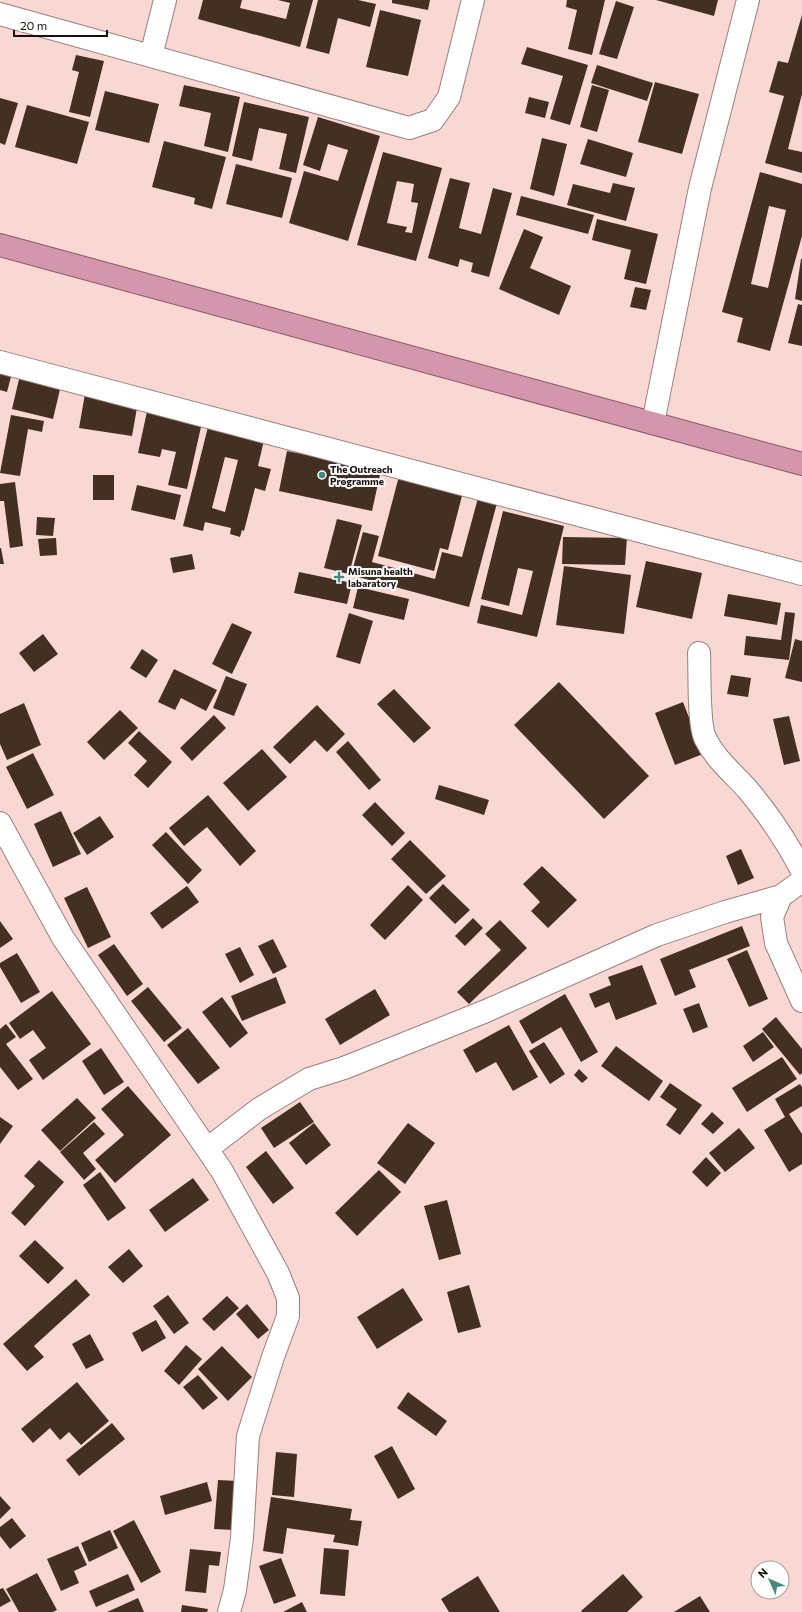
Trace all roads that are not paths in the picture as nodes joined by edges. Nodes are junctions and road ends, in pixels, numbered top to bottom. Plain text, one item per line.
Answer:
1 (165, 0) edge
2 (473, 0) edge
3 (748, 0) edge
4 (0, 14) edge
5 (151, 56) junction
6 (0, 245) edge
7 (0, 362) edge
8 (653, 423) junction
9 (802, 464) edge
10 (802, 574) edge
11 (699, 653) dead end
12 (0, 823) edge
13 (802, 871) edge
14 (802, 881) edge
15 (781, 896) junction
16 (802, 1001) edge
17 (207, 1150) junction
18 (229, 1612) edge

1 - 5 street
2 - 5 street
3 - 8 street
4 - 5 street
6 - 8 highway
7 - 10 street
8 - 9 highway
11 - 13 street
12 - 17 street
14 - 15 street
15 - 16 street
15 - 17 street
17 - 18 street

